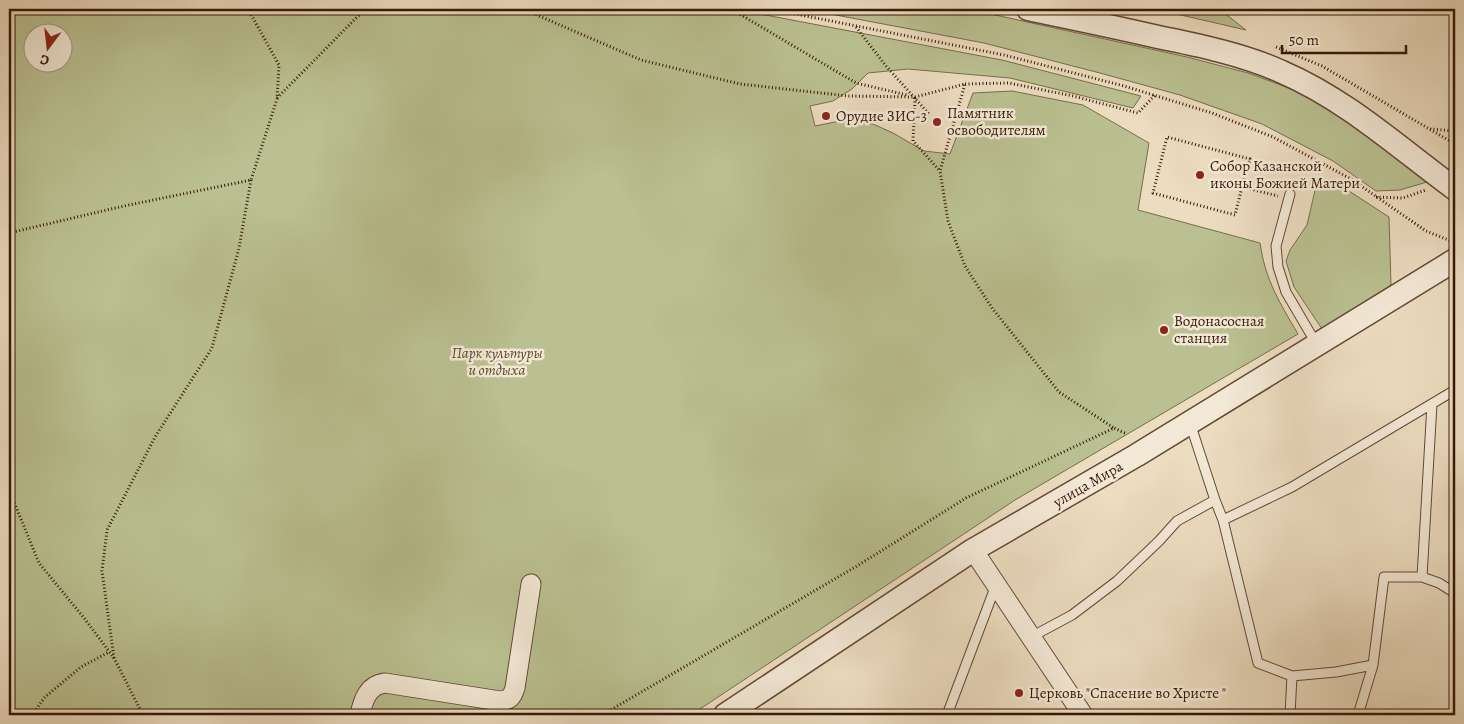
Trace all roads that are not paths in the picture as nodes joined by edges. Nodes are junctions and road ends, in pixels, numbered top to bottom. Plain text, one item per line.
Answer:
1 (1028, 9) edge
2 (1451, 186) edge
3 (1289, 196) road end
4 (1455, 260) edge
5 (1317, 345) junction
6 (1455, 390) edge
7 (1432, 404) junction
8 (1190, 423) junction
9 (1215, 500) junction
10 (1224, 520) junction
11 (973, 550) junction
12 (1422, 577) junction
13 (531, 584) dead end
14 (996, 585) junction
15 (1455, 593) edge
16 (1031, 638) junction
17 (1373, 665) junction
18 (1292, 676) junction
19 (360, 715) edge
20 (725, 715) edge
21 (947, 715) edge
22 (1082, 715) edge
23 (1290, 715) edge
24 (1358, 715) edge

1 - 2 street
3 - 5 lane
4 - 5 street, улица Мира
5 - 8 street, улица Мира
6 - 7 lane
7 - 10 lane
7 - 12 lane
8 - 9 lane
8 - 11 street, улица Мира
9 - 10 lane
9 - 16 lane
10 - 18 lane
11 - 14 street
11 - 20 street, улица Мира
12 - 15 lane
12 - 17 lane
13 - 19 street
14 - 16 street
14 - 21 lane
16 - 22 street
17 - 18 lane
17 - 24 lane
18 - 23 lane

